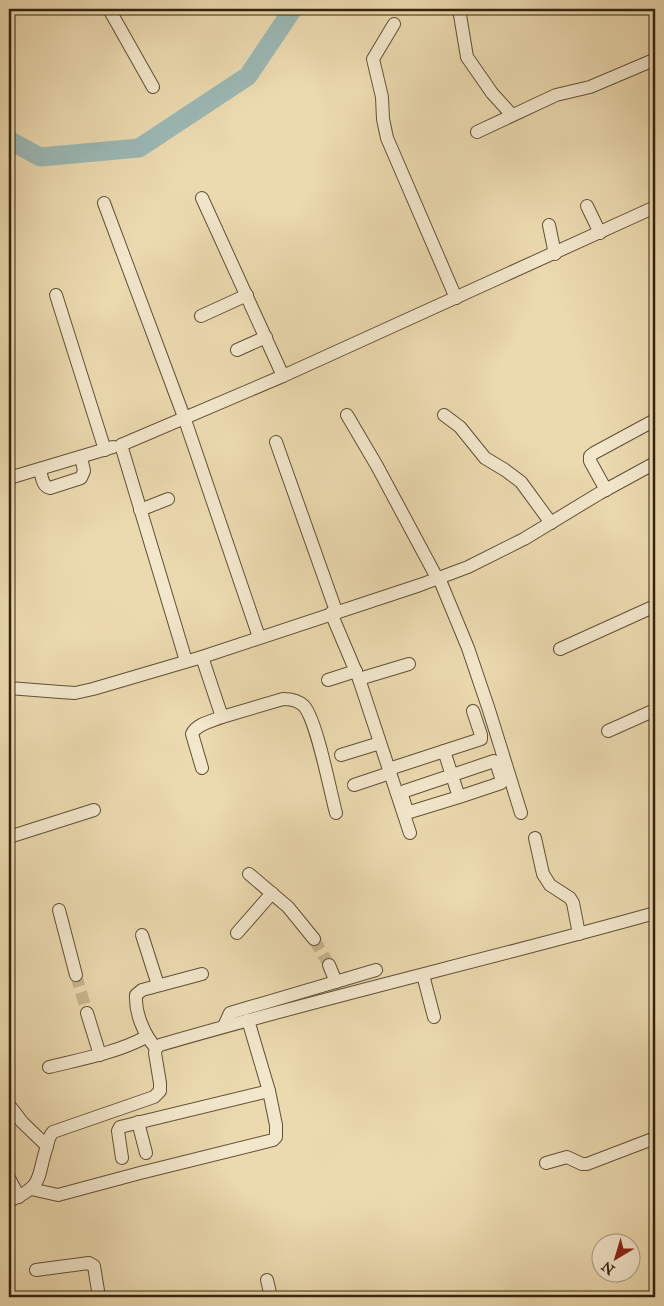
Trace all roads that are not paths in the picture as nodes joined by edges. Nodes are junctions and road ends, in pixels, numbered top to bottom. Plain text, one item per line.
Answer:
1 (109, 9) edge
2 (459, 9) edge
3 (394, 24) dead end
4 (655, 64) edge
5 (152, 87) dead end
6 (512, 116) junction
7 (477, 132) dead end
8 (202, 198) dead end
9 (104, 203) dead end
10 (587, 206) dead end
11 (655, 207) edge
12 (549, 225) dead end
13 (600, 233) junction
14 (555, 254) junction
15 (247, 294) junction
16 (56, 295) dead end
17 (456, 298) junction
18 (201, 316) dead end
19 (266, 337) junction
20 (237, 350) dead end
21 (283, 376) junction
22 (346, 415) dead end
23 (444, 415) dead end
24 (184, 417) junction
25 (655, 420) edge
26 (276, 442) dead end
27 (120, 445) junction
28 (105, 450) junction
29 (81, 457) junction
30 (655, 462) edge
31 (40, 470) junction
32 (9, 478) edge
33 (606, 490) junction
34 (168, 499) dead end
35 (140, 510) junction
36 (551, 523) junction
37 (438, 578) junction
38 (655, 606) edge
39 (334, 612) junction
40 (259, 636) junction
41 (560, 648) dead end
42 (202, 657) junction
43 (186, 661) junction
44 (409, 664) dead end
45 (357, 674) junction
46 (328, 680) dead end
47 (9, 688) edge
48 (655, 710) edge
49 (473, 711) dead end
50 (222, 717) junction
51 (608, 731) dead end
52 (380, 742) junction
53 (444, 751) junction
54 (340, 755) dead end
55 (202, 768) dead end
56 (390, 771) junction
57 (452, 775) junction
58 (354, 785) dead end
59 (459, 797) junction
60 (94, 810) dead end
61 (521, 813) dead end
62 (336, 814) dead end
63 (410, 834) dead end
64 (9, 837) edge
65 (535, 838) dead end
66 (249, 874) dead end
67 (272, 893) junction
68 (59, 910) dead end
69 (655, 912) edge
70 (237, 934) dead end
71 (579, 934) junction
72 (142, 935) dead end
73 (314, 939) tunnel mouth
74 (329, 965) tunnel mouth
75 (376, 970) dead end
76 (202, 974) dead end
77 (76, 975) tunnel mouth
78 (423, 975) junction
79 (336, 982) junction
80 (158, 985) junction
81 (321, 986) junction
82 (325, 1001) junction
83 (87, 1013) tunnel mouth
84 (434, 1017) dead end
85 (248, 1020) junction
86 (224, 1026) junction
87 (146, 1037) junction
88 (156, 1048) junction
89 (100, 1055) junction
90 (49, 1067) dead end
91 (269, 1091) junction
92 (9, 1105) edge
93 (138, 1122) junction
94 (655, 1138) edge
95 (47, 1146) junction
96 (146, 1152) dead end
97 (122, 1158) dead end
98 (546, 1163) dead end
99 (9, 1178) edge
100 (31, 1189) junction
101 (14, 1199) edge
102 (36, 1270) dead end
103 (267, 1280) dead end
104 (96, 1297) edge
105 (270, 1297) edge

1 - 5 street
2 - 6 street
3 - 17 street
4 - 6 street
6 - 7 street
8 - 15 street
9 - 24 street
10 - 13 street
11 - 13 street
12 - 14 street
13 - 14 street
14 - 17 street
15 - 18 street
15 - 19 street
16 - 28 street
17 - 21 street
19 - 20 street
19 - 21 street
21 - 24 street
22 - 37 street
23 - 36 street
24 - 27 street
24 - 40 street
25 - 33 street
26 - 39 street
27 - 28 street
27 - 35 street
28 - 29 street
29 - 31 street
29 - 31 street
30 - 33 street
31 - 32 street
33 - 36 street
34 - 35 street
35 - 43 street
36 - 37 street
37 - 39 street
37 - 61 street
38 - 41 street
39 - 40 street
39 - 45 street
40 - 42 street
42 - 43 street
42 - 50 street
43 - 47 street
44 - 45 street
45 - 46 street
45 - 52 street
48 - 51 street
49 - 53 street
50 - 55 street
50 - 62 street
52 - 54 street
52 - 56 street
53 - 56 street
53 - 57 street
56 - 58 street
56 - 63 street
57 - 59 street
57 - 59 street
57 - 59 street
60 - 64 street
65 - 71 street
66 - 67 street
67 - 70 street
67 - 73 street
68 - 77 street
69 - 71 street
71 - 78 street
72 - 80 street
74 - 79 street
75 - 79 street
76 - 80 street
78 - 82 street
78 - 84 street
79 - 81 street
80 - 87 street
81 - 82 street
81 - 86 street
82 - 85 street
83 - 89 street
85 - 86 street
85 - 91 street
86 - 88 street
87 - 88 street
87 - 89 street
88 - 95 street
89 - 90 street
91 - 93 street
91 - 100 street
92 - 95 street
93 - 96 street
93 - 97 street
94 - 98 street
95 - 100 street
99 - 101 street
100 - 101 street
102 - 104 street
103 - 105 street

